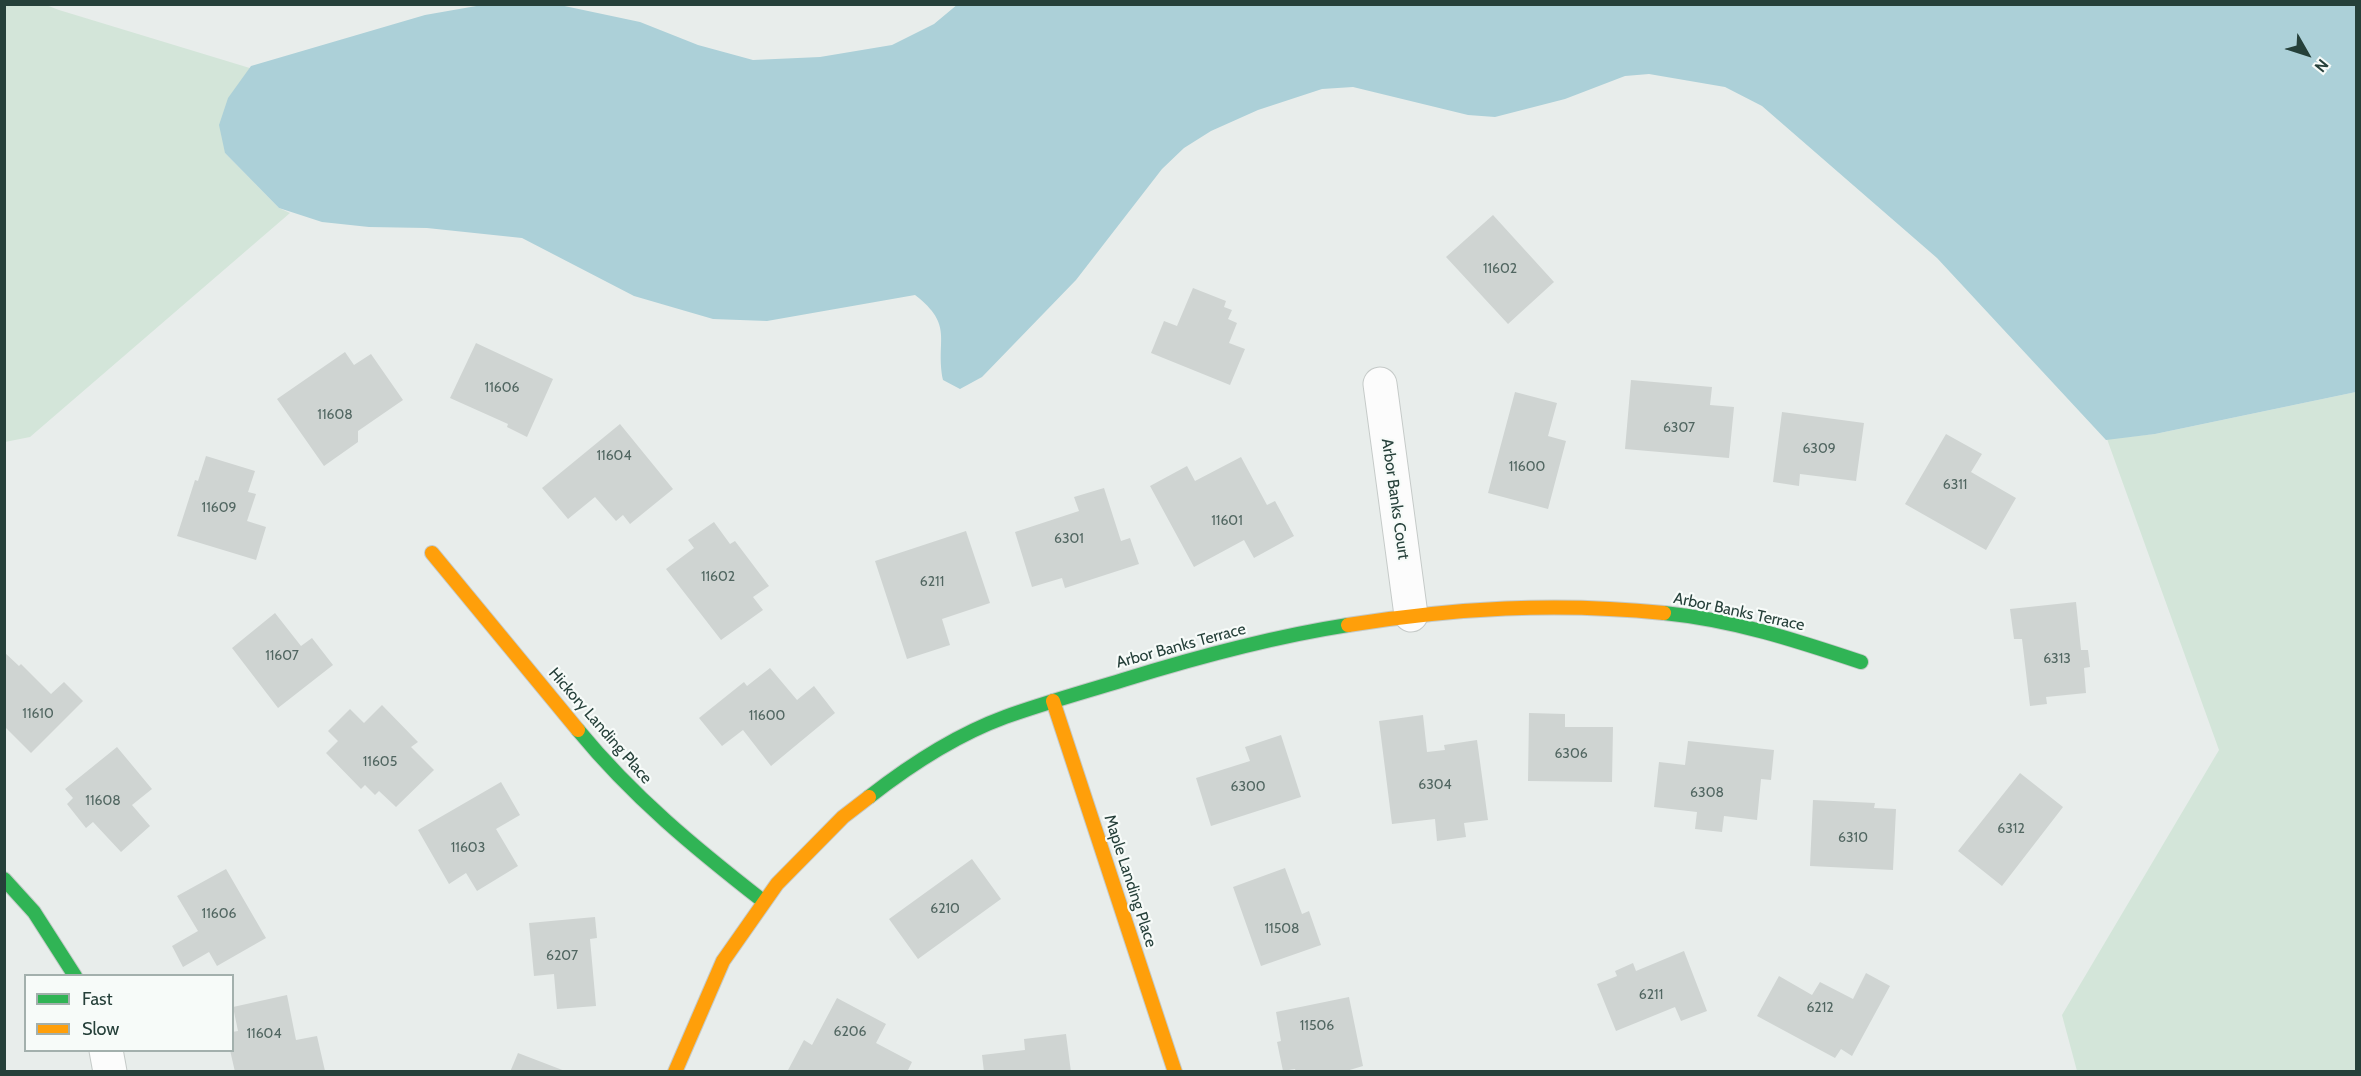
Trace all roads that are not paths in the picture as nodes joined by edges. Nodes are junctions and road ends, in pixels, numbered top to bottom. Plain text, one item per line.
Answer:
1 (1380, 384) dead end
2 (432, 553) dead end
3 (1411, 615) junction
4 (1861, 662) dead end
5 (1053, 701) junction
6 (4, 879) edge
7 (763, 901) junction
8 (74, 974) edge
9 (106, 1052) edge
10 (110, 1071) edge
11 (675, 1071) edge
12 (1175, 1071) edge

1 - 3 street, Arbor Banks Court
2 - 7 street, Hickory Landing Place
3 - 4 street, Arbor Banks Terrace
3 - 5 street, Arbor Banks Terrace
5 - 7 street, Arbor Banks Terrace
5 - 12 street, Maple Landing Place
6 - 8 street
7 - 11 street, Arbor Banks Terrace
9 - 10 street

